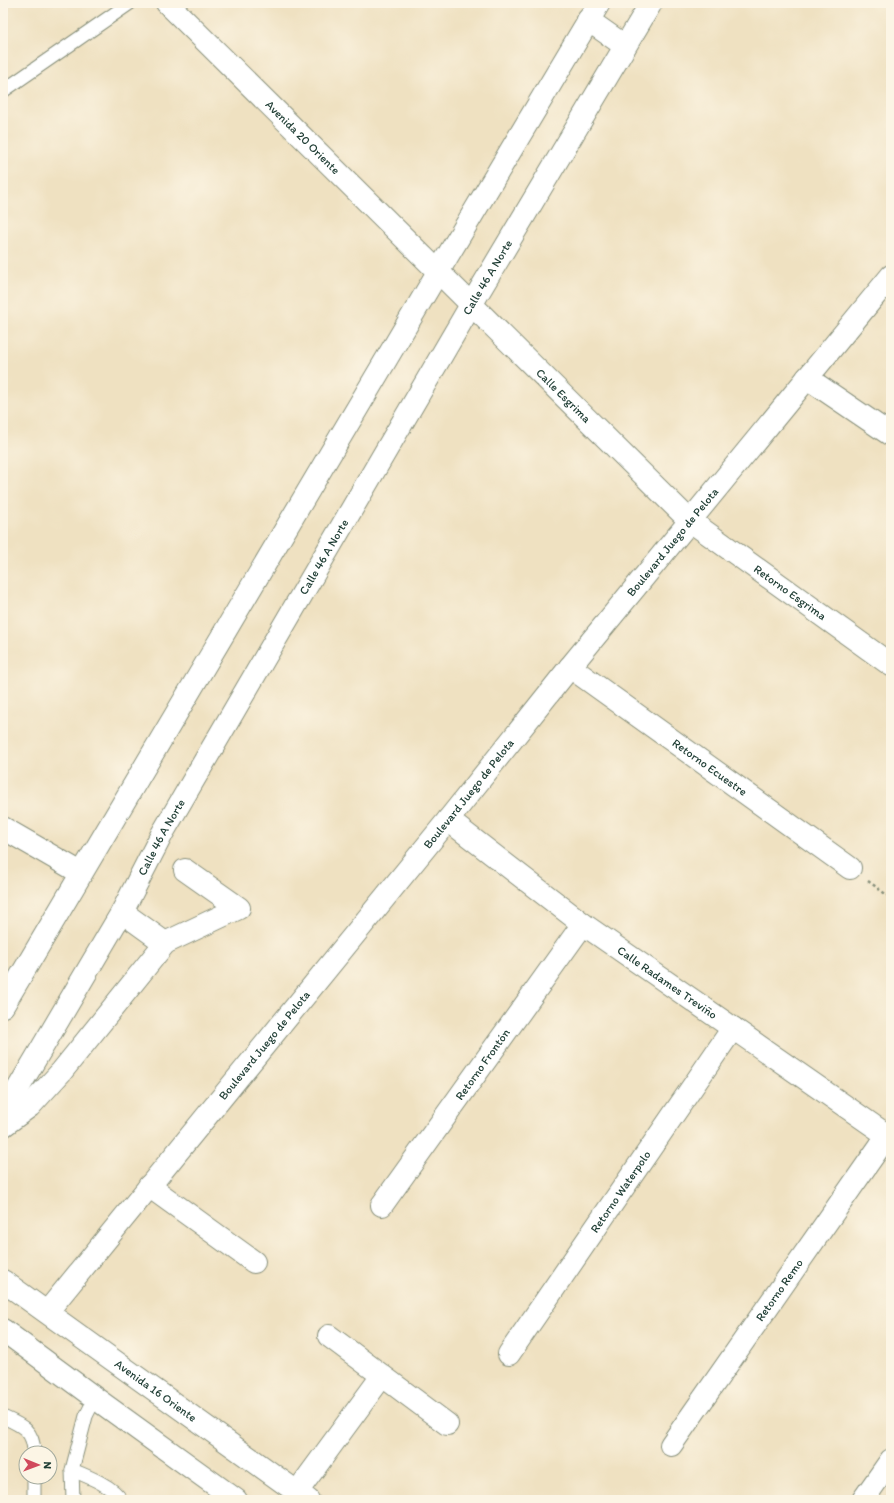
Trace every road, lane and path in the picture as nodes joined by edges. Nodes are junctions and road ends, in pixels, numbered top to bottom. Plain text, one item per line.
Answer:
1 (130, 3) edge
2 (167, 3) edge
3 (651, 3) edge
4 (594, 12) edge
5 (625, 46) junction
6 (3, 91) edge
7 (438, 272) junction
8 (891, 276) edge
9 (472, 305) junction
10 (807, 378) junction
11 (891, 435) edge
12 (689, 520) junction
13 (891, 665) edge
14 (570, 666) junction
15 (448, 820) junction
16 (3, 828) edge
17 (850, 868) dead end
18 (185, 870) dead end
19 (81, 873) junction
20 (122, 912) junction
21 (583, 924) junction
22 (165, 944) junction
23 (3, 1006) edge
24 (733, 1028) junction
25 (3, 1114) edge
26 (3, 1126) edge
27 (889, 1137) edge
28 (149, 1186) junction
29 (382, 1204) dead end
30 (254, 1262) dead end
31 (3, 1281) edge
32 (47, 1312) junction
33 (3, 1330) edge
34 (329, 1336) dead end
35 (509, 1354) dead end
36 (382, 1376) junction
37 (95, 1398) junction
38 (3, 1417) edge
39 (447, 1424) dead end
40 (33, 1445) edge
41 (671, 1445) dead end
42 (891, 1460) edge
43 (72, 1470) junction
44 (34, 1485) edge
45 (303, 1496) edge
46 (34, 1500) edge
47 (74, 1500) edge
48 (121, 1500) edge
49 (236, 1500) edge
50 (863, 1500) edge

1 - 6 lane
2 - 7 street, Avenida 20 Oriente
3 - 5 street, Calle 46 A Norte
4 - 5 street
4 - 7 street
5 - 9 street, Calle 46 A Norte
7 - 9 street, Calle Esgrima
7 - 19 street
8 - 10 street, Boulevard Juego de Pelota
9 - 12 street, Calle Esgrima
9 - 20 street, Calle 46 A Norte
10 - 11 street
10 - 12 street, Boulevard Juego de Pelota
12 - 13 street, Retorno Esgrima
12 - 14 street, Boulevard Juego de Pelota
14 - 15 street, Boulevard Juego de Pelota
14 - 17 street, Retorno Ecuestre
15 - 21 street, Calle Radames Treviño
15 - 28 street, Boulevard Juego de Pelota
16 - 19 street
18 - 22 street
19 - 23 street
20 - 22 street
20 - 25 street, Calle 46 A Norte
21 - 24 street, Calle Radames Treviño
21 - 29 street, Retorno Frontón
22 - 26 street
24 - 27 street, Calle Radames Treviño
24 - 35 street, Retorno Waterpolo
27 - 41 street, Retorno Remo
28 - 30 street
28 - 32 street, Boulevard Juego de Pelota
31 - 32 street, Avenida 16 Oriente
32 - 45 street, Avenida 16 Oriente
33 - 37 street
34 - 36 street
36 - 39 street
36 - 45 street
37 - 43 lane
37 - 49 street
38 - 40 lane
42 - 50 street
43 - 47 lane
43 - 48 lane
44 - 46 lane

